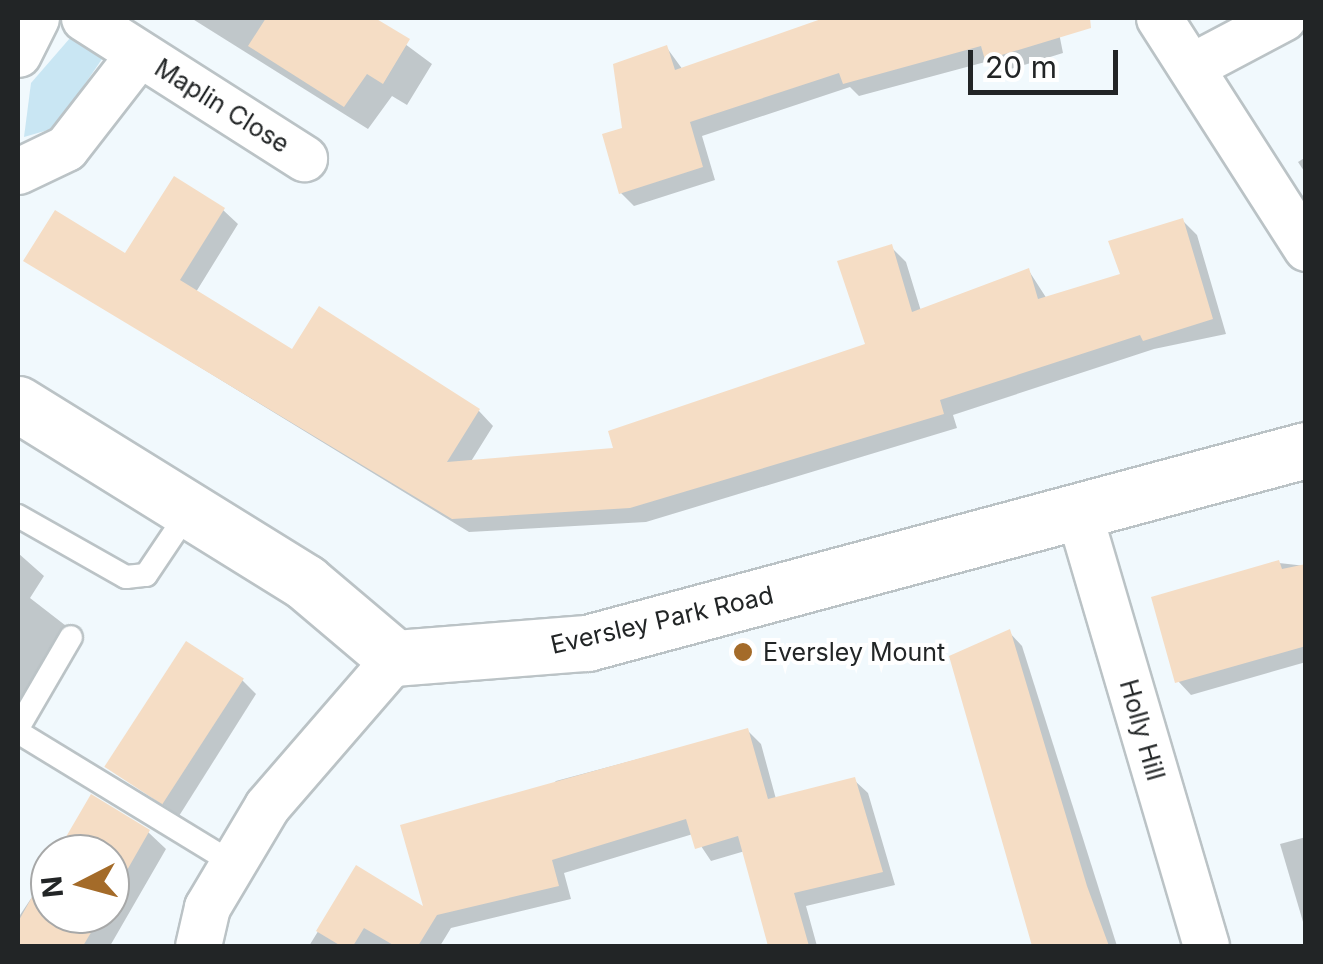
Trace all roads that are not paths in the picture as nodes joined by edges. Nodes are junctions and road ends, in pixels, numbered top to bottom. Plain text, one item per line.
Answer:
1 (36, 18) edge
2 (84, 18) edge
3 (1158, 18) edge
4 (1283, 18) edge
5 (18, 54) edge
6 (139, 54) junction
7 (1192, 66) junction
8 (304, 158) dead end
9 (18, 170) edge
10 (1306, 248) edge
11 (18, 404) edge
12 (1306, 450) edge
13 (190, 511) junction
14 (1079, 514) junction
15 (18, 516) edge
16 (71, 637) dead end
17 (394, 658) junction
18 (18, 730) edge
19 (234, 864) junction
20 (198, 946) edge
21 (1206, 946) edge

1 - 5 street
2 - 6 street, Maplin Close
3 - 7 street
4 - 7 street
6 - 8 street, Maplin Close
6 - 9 street, Maplin Close
7 - 10 street
11 - 13 street
12 - 14 street, Eversley Park Road
13 - 15 lane
13 - 17 street
14 - 17 street, Eversley Park Road
14 - 21 street, Holly Hill
16 - 18 lane
17 - 19 street
18 - 19 lane
19 - 20 street

